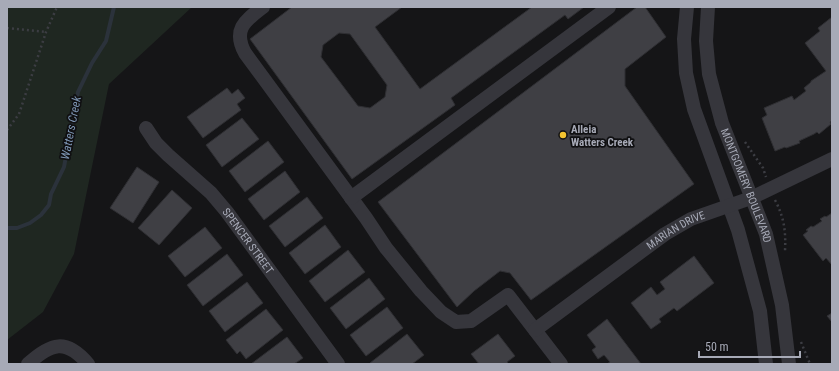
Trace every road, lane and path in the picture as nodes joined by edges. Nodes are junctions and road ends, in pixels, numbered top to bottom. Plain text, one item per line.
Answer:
1 (57, 7) edge
2 (263, 7) edge
3 (609, 7) edge
4 (687, 7) edge
5 (708, 7) edge
6 (7, 28) edge
7 (46, 32) junction
8 (146, 128) dead end
9 (7, 130) edge
10 (742, 138) dead end
11 (832, 159) edge
12 (770, 189) junction
13 (351, 198) junction
14 (752, 198) junction
15 (730, 206) junction
16 (780, 209) dead end
17 (535, 330) junction
18 (28, 364) edge
19 (88, 364) edge
20 (337, 364) edge
21 (561, 364) edge
22 (766, 364) edge
23 (789, 364) edge

1 - 7 path
2 - 13 street
3 - 13 street
4 - 15 street, MONTGOMERY BOULEVARD
5 - 14 street, MONTGOMERY BOULEVARD
6 - 7 path
7 - 9 path
8 - 20 street, SPENCER STREET
10 - 12 path
11 - 12 street, MARIAN DRIVE
12 - 14 street, MARIAN DRIVE
12 - 16 path
13 - 17 street
14 - 15 street, MARIAN DRIVE
14 - 23 street, MONTGOMERY BOULEVARD
15 - 17 street, MARIAN DRIVE
15 - 22 street, MONTGOMERY BOULEVARD
17 - 21 street
18 - 19 street

